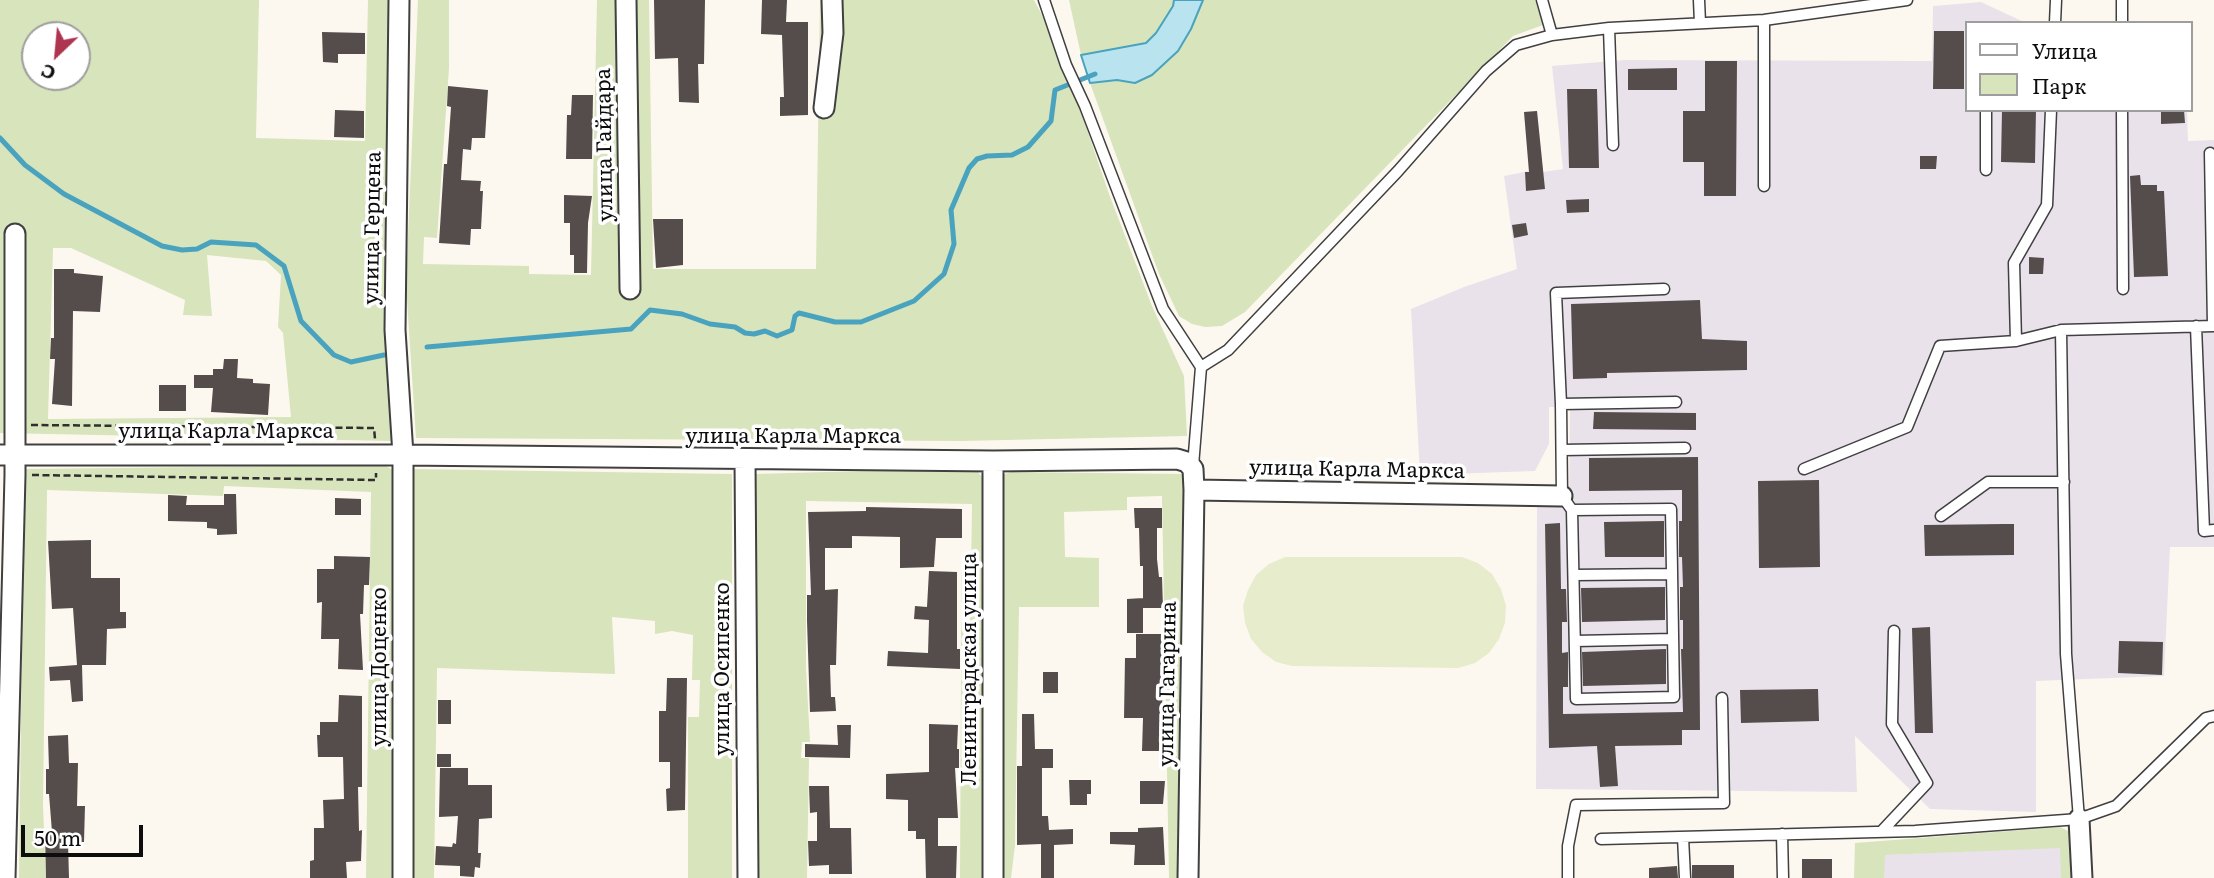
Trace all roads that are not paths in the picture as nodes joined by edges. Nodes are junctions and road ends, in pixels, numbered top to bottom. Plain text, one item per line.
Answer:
1 (399, 0) edge
2 (626, 0) edge
3 (832, 0) edge
4 (1044, 0) edge
5 (1542, 0) edge
6 (1699, 0) edge
7 (1906, 0) edge
8 (2056, 0) edge
9 (2122, 0) edge
10 (1764, 20) junction
11 (2055, 21) edge
12 (2122, 21) edge
13 (1700, 23) junction
14 (1609, 28) junction
15 (1552, 35) junction
16 (824, 108) dead end
17 (1986, 112) edge
18 (2051, 112) edge
19 (2122, 112) edge
20 (1613, 145) dead end
21 (2210, 153) dead end
22 (1986, 170) dead end
23 (1764, 186) dead end
24 (15, 234) dead end
25 (630, 289) dead end
26 (1664, 289) dead end
27 (2123, 289) dead end
28 (2196, 326) junction
29 (2213, 326) edge
30 (2061, 330) junction
31 (2016, 341) junction
32 (1201, 366) junction
33 (1676, 402) dead end
34 (1561, 404) junction
35 (1685, 448) dead end
36 (1562, 450) junction
37 (7, 455) edge
38 (403, 455) junction
39 (744, 459) junction
40 (993, 461) junction
41 (1804, 468) dead end
42 (1193, 470) junction
43 (2064, 482) junction
44 (1194, 490) junction
45 (1567, 503) junction
46 (1941, 516) dead end
47 (2214, 530) edge
48 (1672, 574) junction
49 (1574, 575) junction
50 (1894, 631) dead end
51 (1673, 639) junction
52 (1575, 640) junction
53 (1722, 698) dead end
54 (2214, 716) edge
55 (2079, 819) junction
56 (1881, 832) junction
57 (1782, 834) junction
58 (1683, 837) junction
59 (1601, 839) dead end
60 (5, 878) edge
61 (403, 878) edge
62 (748, 878) edge
63 (993, 878) edge
64 (1188, 878) edge
65 (1568, 878) edge
66 (1685, 878) edge
67 (1783, 878) edge
68 (2082, 878) edge

1 - 38 street, улица Герцена
2 - 25 street, улица Гайдара
3 - 16 street
4 - 32 lane
5 - 15 lane
6 - 13 lane
7 - 10 lane
8 - 11 lane
9 - 12 lane
10 - 13 lane
10 - 23 lane
13 - 14 lane
14 - 15 lane
14 - 20 lane
15 - 32 lane
17 - 22 lane
18 - 31 lane
19 - 27 lane
21 - 29 lane
24 - 37 street
26 - 34 lane
28 - 29 lane
28 - 30 lane
28 - 47 lane
30 - 31 lane
30 - 43 lane
31 - 41 lane
32 - 42 lane
33 - 34 lane
34 - 36 lane
35 - 36 lane
36 - 45 lane
37 - 38 street, улица Карла Маркса
37 - 60 street
38 - 39 street, улица Карла Маркса
38 - 61 street, улица Доценко
39 - 40 street, улица Карла Маркса
39 - 62 street, улица Осипенко
40 - 42 street, улица Карла Маркса
40 - 63 street, Ленинградская улица
42 - 44 street
43 - 46 lane
43 - 55 lane
44 - 45 street, улица Карла Маркса
44 - 64 street, улица Гагарина
45 - 48 lane
45 - 49 lane
48 - 49 lane
48 - 51 lane
49 - 52 lane
50 - 56 lane
51 - 52 lane
51 - 52 lane
53 - 65 lane
54 - 55 lane
55 - 56 lane
55 - 68 street
56 - 57 lane
57 - 58 lane
57 - 67 lane
58 - 59 lane
58 - 66 lane

